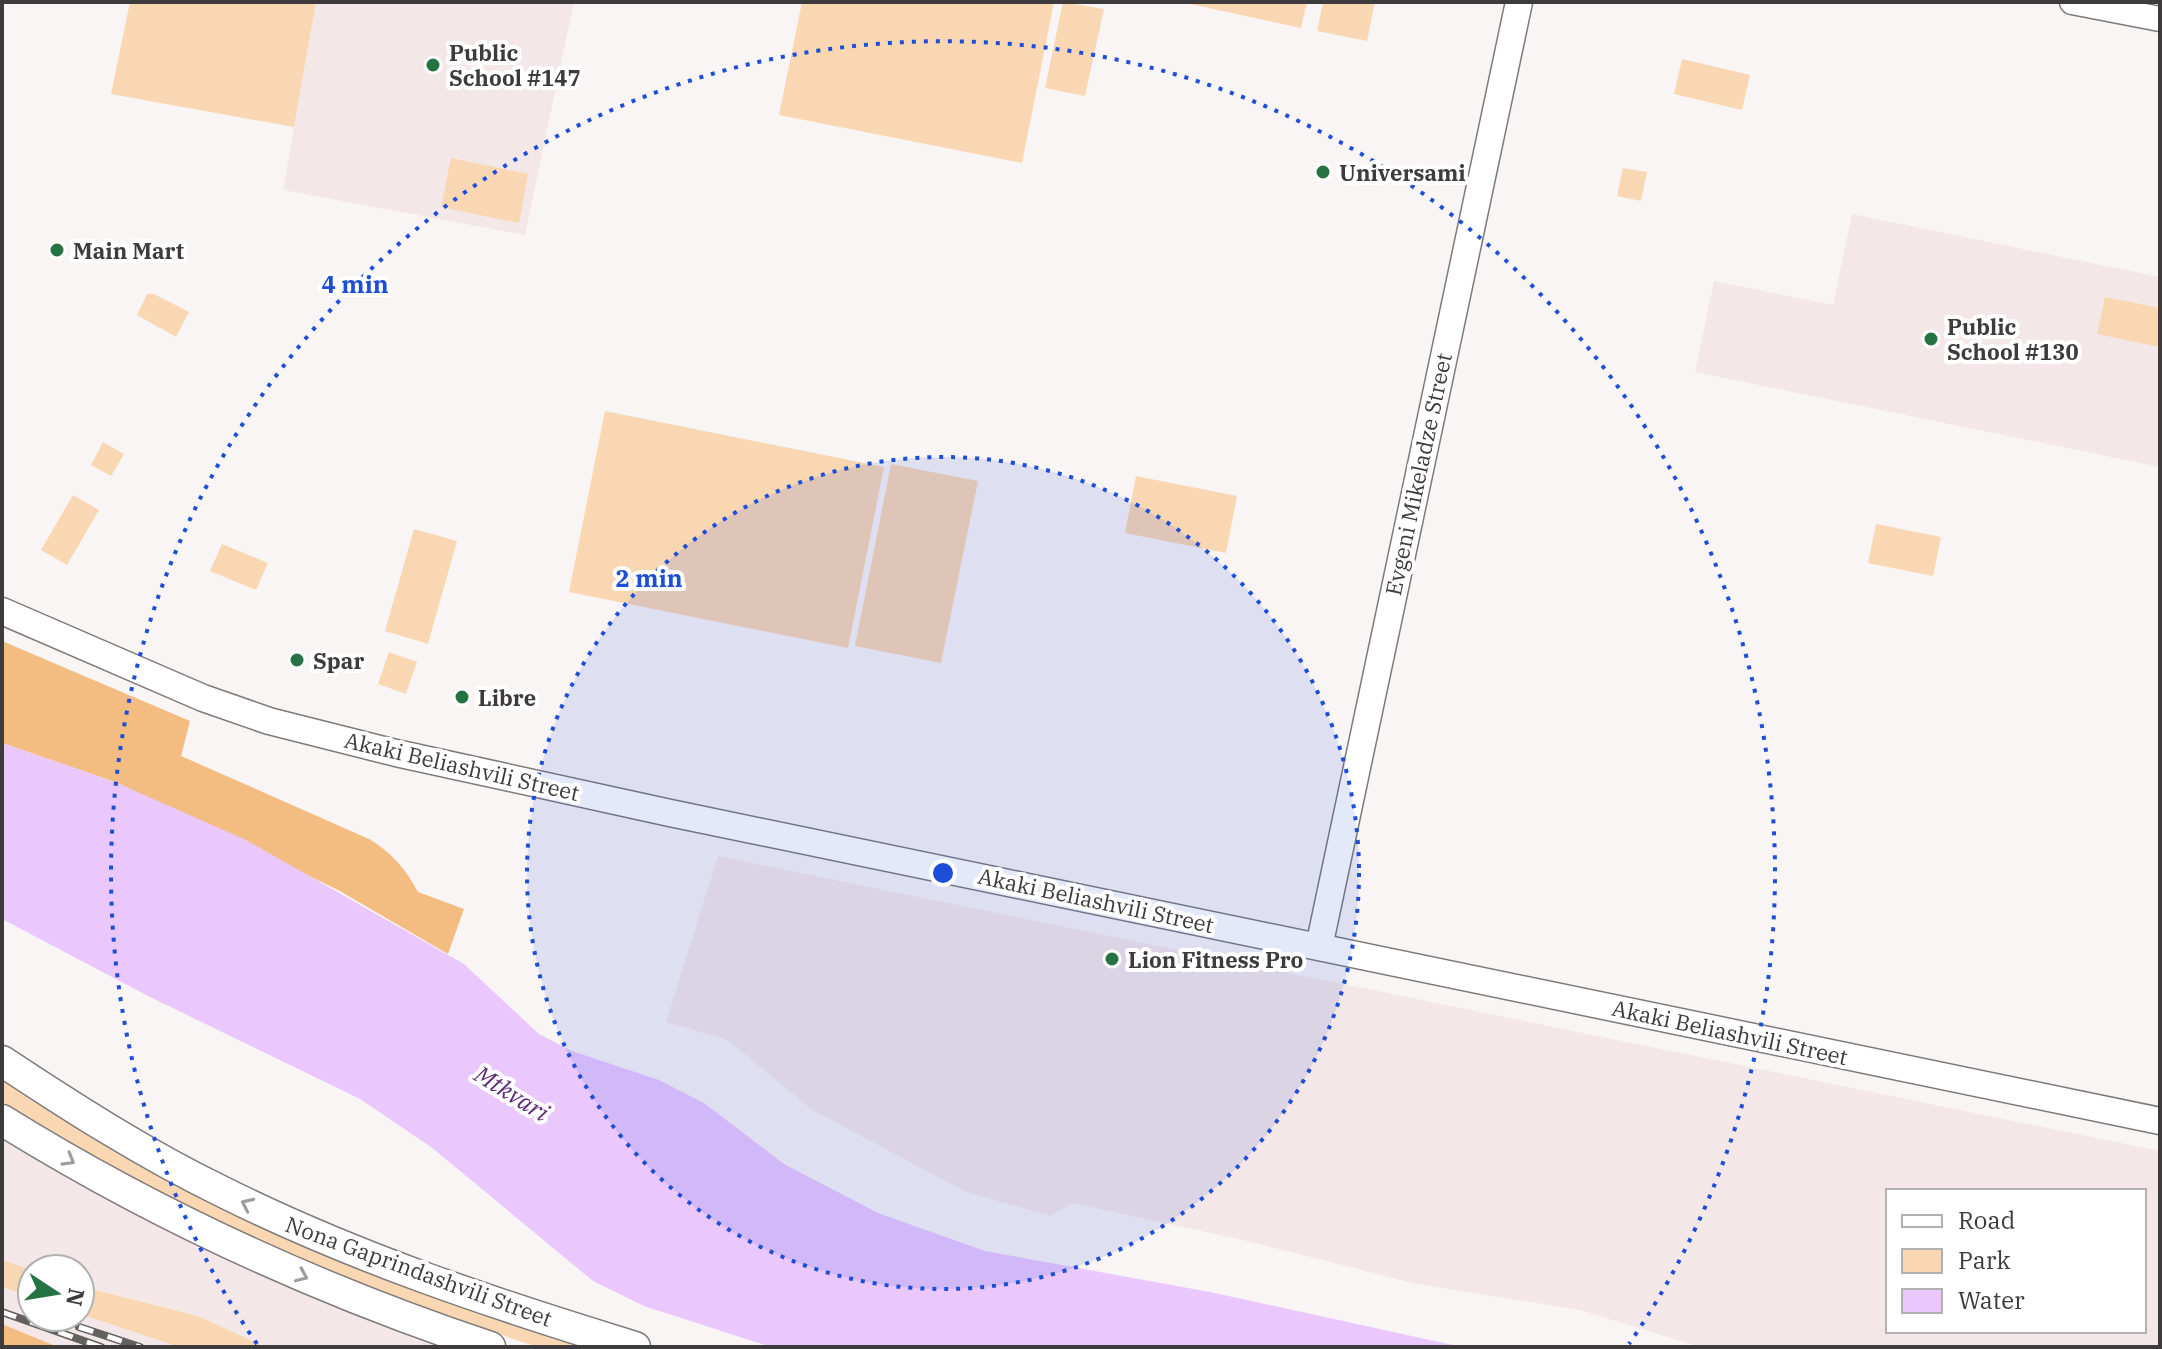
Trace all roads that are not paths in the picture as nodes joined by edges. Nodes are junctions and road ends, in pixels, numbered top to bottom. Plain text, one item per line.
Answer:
1 (1519, 2) edge
2 (2072, 2) edge
3 (2160, 19) edge
4 (2, 611) edge
5 (1319, 947) junction
6 (2, 1061) edge
7 (2, 1120) edge
8 (2160, 1121) edge
9 (490, 1347) edge
10 (635, 1347) edge

1 - 5 main road, Evgeni Mikeladze Street
2 - 3 street
4 - 5 main road, Akaki Beliashvili Street
5 - 8 main road, Akaki Beliashvili Street
10 -> 6 main road, Nona Gaprindashvili Street
7 -> 9 main road, Nona Gaprindashvili Street

